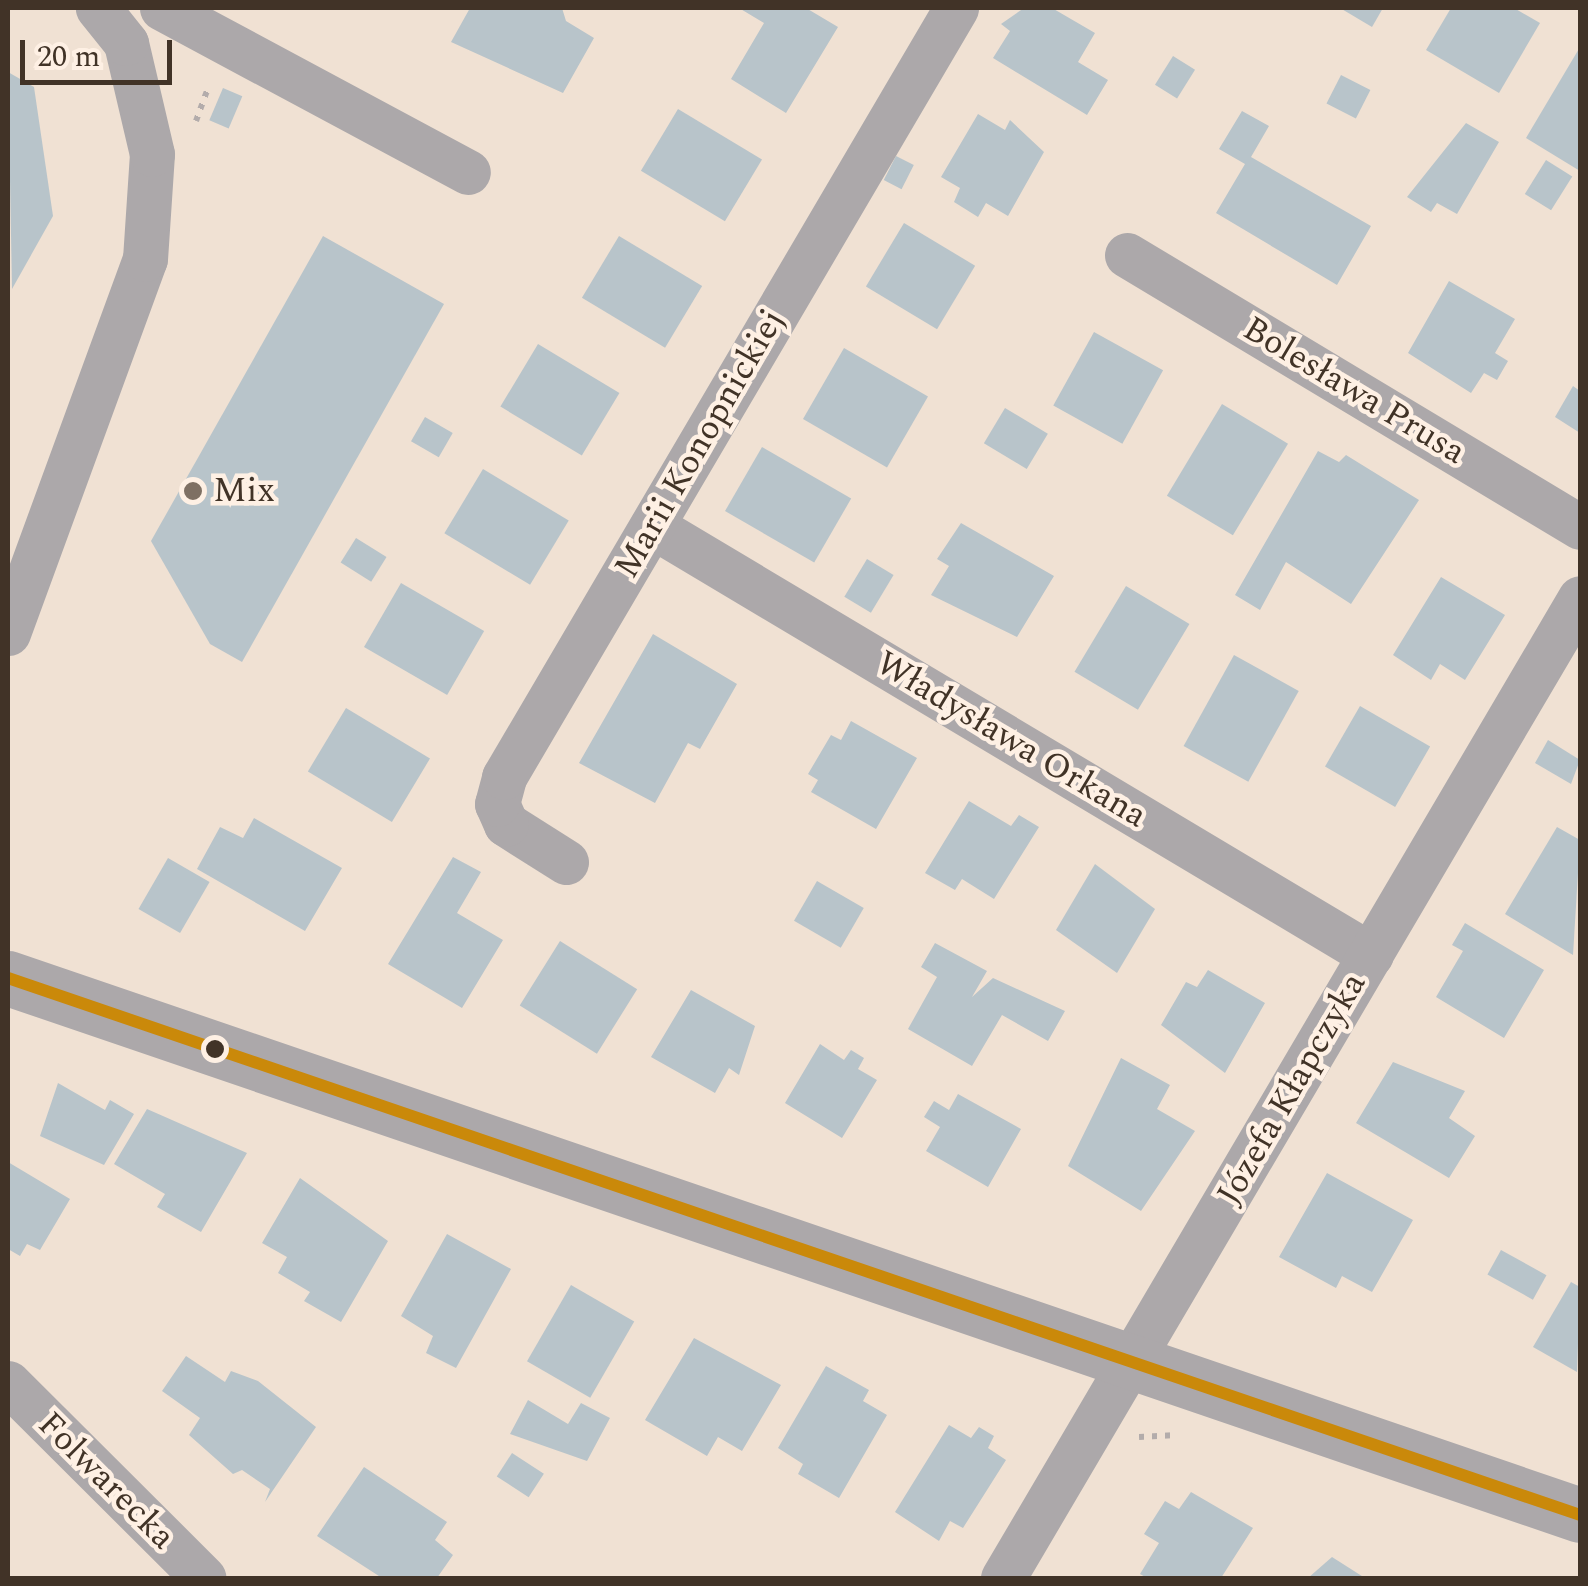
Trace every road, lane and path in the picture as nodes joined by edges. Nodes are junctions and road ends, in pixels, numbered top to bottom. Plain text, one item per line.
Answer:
1 (98, 8) edge
2 (162, 8) edge
3 (956, 8) edge
4 (226, 40) junction
5 (188, 142) dead end
6 (468, 172) dead end
7 (1127, 255) dead end
8 (652, 526) junction
9 (1580, 527) edge
10 (1580, 598) edge
11 (8, 634) edge
12 (566, 862) dead end
13 (1371, 954) junction
14 (8, 978) edge
15 (1130, 1363) junction
16 (8, 1382) edge
17 (1580, 1515) edge
18 (204, 1578) edge
19 (1003, 1578) edge

1 - 11 street
2 - 4 street
3 - 8 street, Marii Konopnickiej
4 - 5 path
4 - 6 street
7 - 9 street, Bolesława Prusa
8 - 12 street, Marii Konopnickiej
8 - 13 street, Władysława Orkana
10 - 13 street, Józefa Kłapczyka
13 - 15 street, Józefa Kłapczyka
14 - 15 street
15 - 17 street
15 - 19 street, Józefa Kłapczyka
16 - 18 street, Folwarecka

